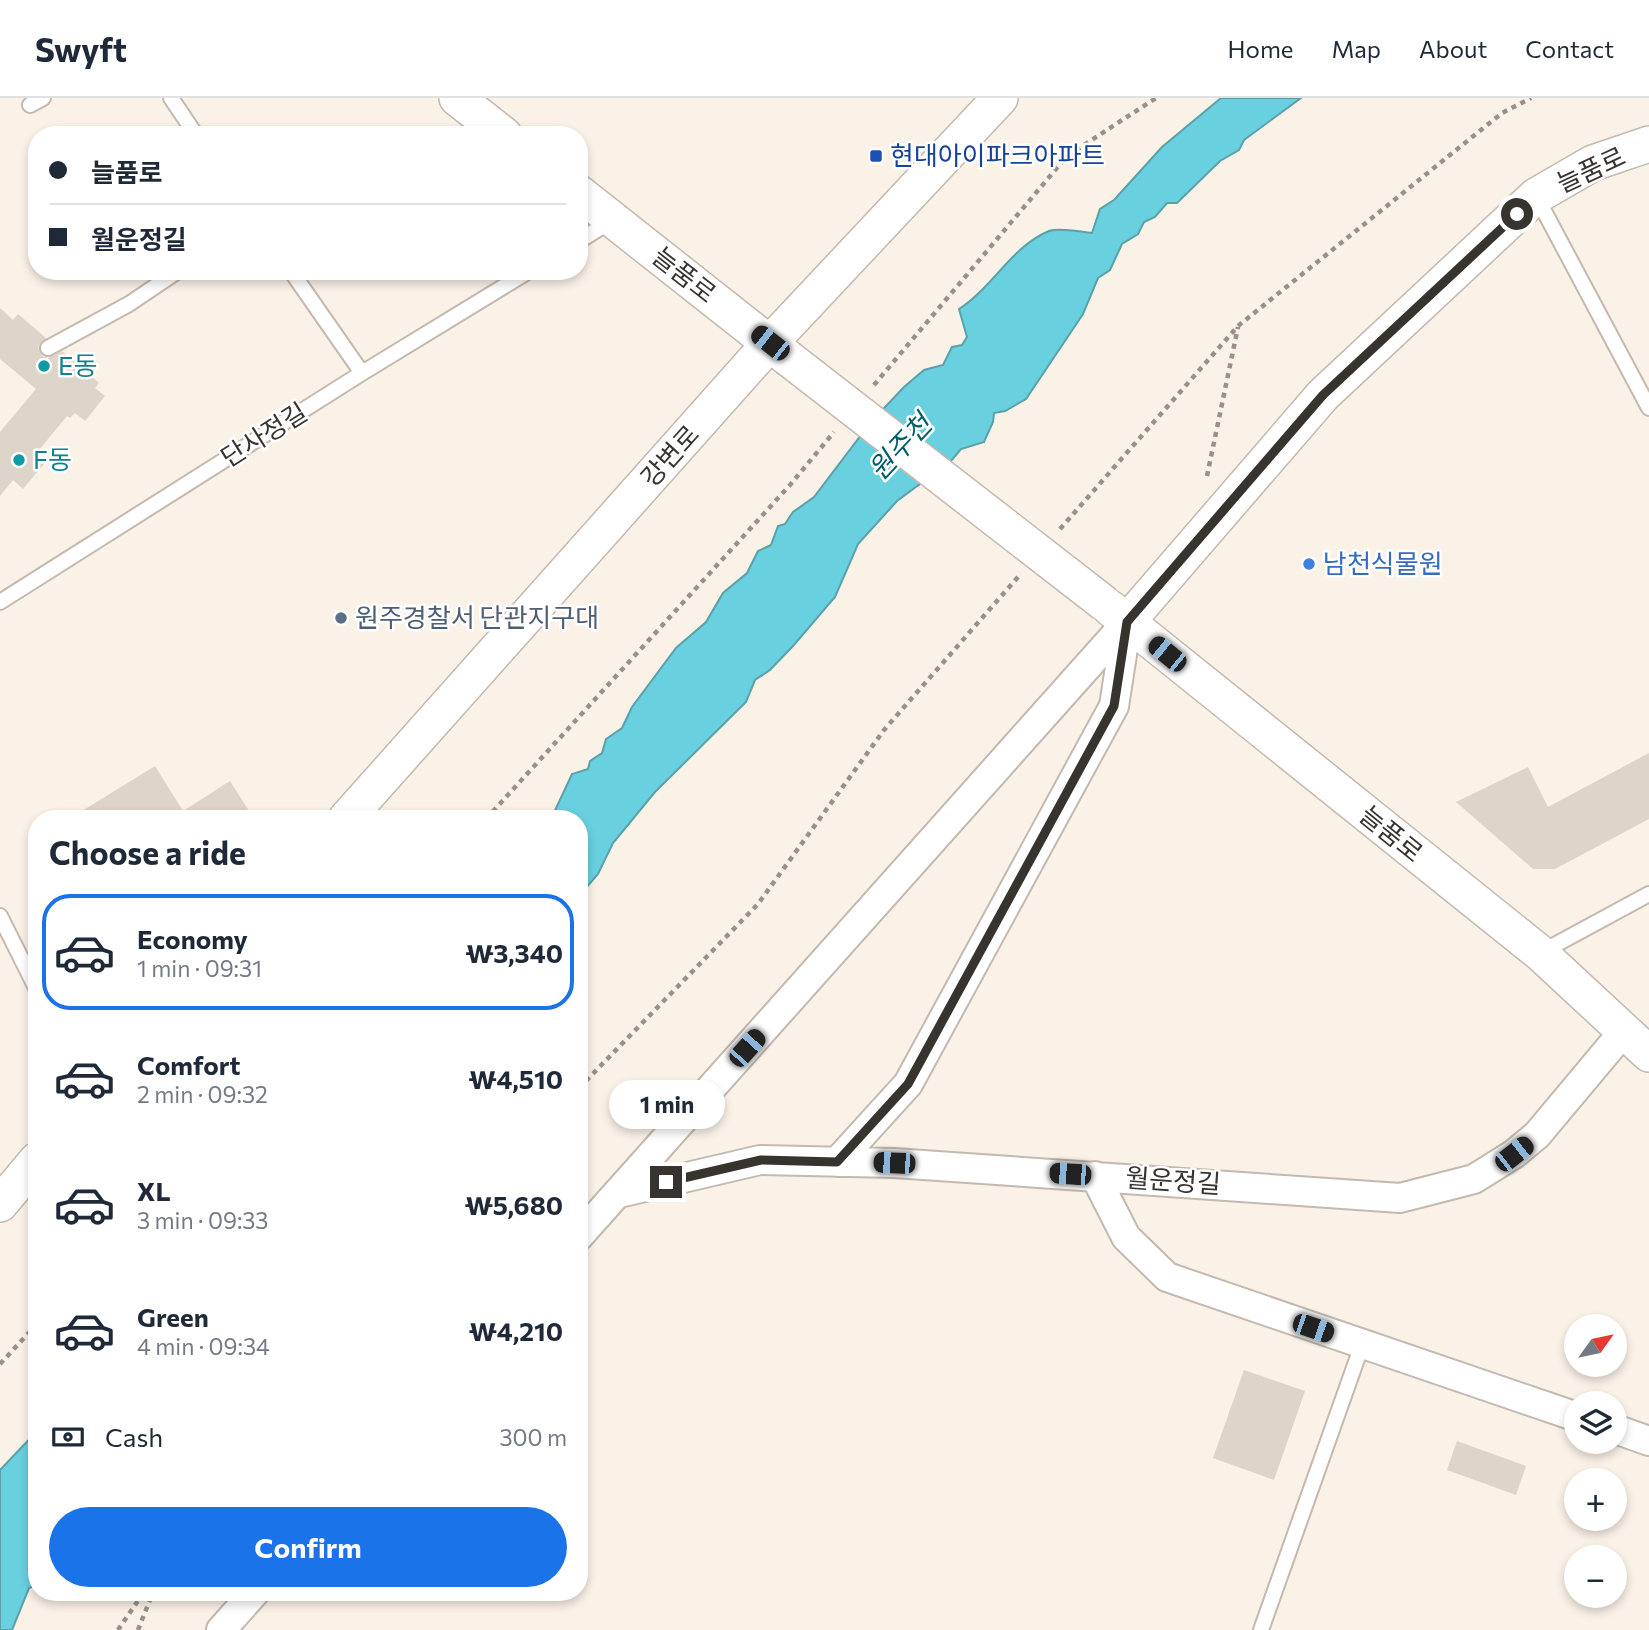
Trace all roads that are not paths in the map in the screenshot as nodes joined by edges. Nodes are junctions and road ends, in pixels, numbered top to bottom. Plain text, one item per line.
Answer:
1 (171, 98) edge
2 (457, 98) edge
3 (1000, 98) edge
4 (190, 126) edge
5 (493, 126) edge
6 (1649, 144) edge
7 (1536, 196) junction
8 (588, 200) edge
9 (614, 220) junction
10 (588, 236) edge
11 (165, 280) edge
12 (298, 280) edge
13 (514, 280) edge
14 (48, 348) dead end
15 (779, 351) junction
16 (362, 373) junction
17 (1649, 408) edge
18 (0, 602) edge
19 (1116, 613) junction
20 (354, 810) edge
21 (1649, 894) edge
22 (0, 916) edge
23 (1540, 953) junction
24 (28, 972) edge
25 (1637, 1042) edge
26 (837, 1162) junction
27 (28, 1171) edge
28 (1096, 1176) junction
29 (619, 1193) junction
30 (0, 1204) edge
31 (588, 1226) edge
32 (1362, 1345) junction
33 (1564, 1412) edge
34 (1627, 1433) edge
35 (1649, 1441) edge
36 (247, 1601) edge
37 (221, 1630) edge
38 (1261, 1630) edge

1 - 4 lane
2 - 5 street
3 - 15 street, 강변로
6 - 7 street, 늘품로
7 - 17 lane
7 - 19 street, 늘품로
8 - 9 street, 늘품로
9 - 10 lane
9 - 15 street, 늘품로
11 - 14 lane
12 - 16 lane
13 - 16 lane, 단사정길
15 - 19 street, 늘품로, bridge
15 - 20 street, 강변로
16 - 18 lane, 단사정길
19 - 23 street, 늘품로
19 - 26 street
19 - 29 street
21 - 23 lane
22 - 24 lane
23 - 25 street, 늘품로
25 - 28 street, 월운정길
26 - 28 street, 월운정길
26 - 29 street, 월운정길
27 - 30 street
28 - 32 street
29 - 31 street
32 - 33 street
32 - 38 lane
34 - 35 street
36 - 37 street

